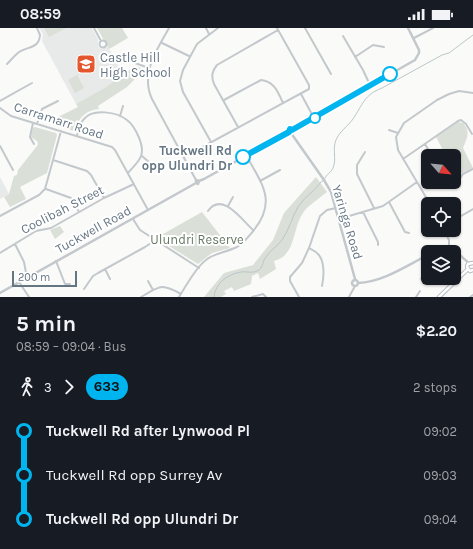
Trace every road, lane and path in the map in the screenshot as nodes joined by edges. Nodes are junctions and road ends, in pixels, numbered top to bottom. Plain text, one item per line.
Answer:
1 (37, 28) edge
2 (94, 28) edge
3 (169, 28) edge
4 (206, 28) edge
5 (218, 28) edge
6 (305, 28) edge
7 (408, 28) edge
8 (433, 28) edge
9 (277, 29) edge
10 (210, 34) junction
11 (343, 36) dead end
12 (414, 38) junction
13 (101, 41) dead end
14 (161, 43) junction
15 (384, 48) dead end
16 (189, 56) junction
17 (355, 57) junction
18 (130, 60) dead end
19 (7, 64) dead end
20 (149, 68) junction
21 (331, 74) dead end
22 (32, 83) dead end
23 (370, 85) junction
24 (473, 93) edge
25 (301, 94) junction
26 (224, 100) junction
27 (0, 101) edge
28 (58, 101) dead end
29 (283, 103) junction
30 (123, 106) dead end
31 (0, 108) edge
32 (120, 116) junction
33 (314, 118) junction
34 (33, 123) junction
35 (37, 124) junction
36 (238, 127) junction
37 (389, 130) dead end
38 (61, 131) junction
39 (291, 132) junction
40 (398, 133) junction
41 (472, 134) dead end
42 (77, 136) junction
43 (211, 142) junction
44 (34, 144) dead end
45 (425, 144) junction
46 (0, 146) edge
47 (428, 149) edge
48 (365, 152) dead end
49 (246, 155) junction
50 (142, 156) junction
51 (184, 157) junction
52 (403, 159) junction
53 (53, 160) junction
54 (157, 169) dead end
55 (473, 169) edge
56 (13, 170) dead end
57 (280, 170) dead end
58 (128, 173) junction
59 (461, 177) edge
60 (197, 181) junction
61 (260, 181) junction
62 (417, 182) junction
63 (134, 184) junction
64 (45, 189) junction
65 (233, 197) dead end
66 (426, 197) edge
67 (104, 198) junction
68 (389, 202) junction
69 (228, 206) junction
70 (336, 208) junction
71 (374, 208) junction
72 (473, 209) edge
73 (148, 210) junction
74 (208, 211) dead end
75 (79, 212) junction
76 (363, 212) junction
77 (0, 216) edge
78 (461, 216) edge
79 (133, 218) junction
80 (339, 219) junction
81 (253, 230) junction
82 (409, 233) dead end
83 (153, 238) junction
84 (15, 244) junction
85 (378, 245) dead end
86 (309, 248) junction
87 (0, 253) edge
88 (461, 255) edge
89 (421, 258) edge
90 (56, 261) junction
91 (469, 263) junction
92 (473, 263) edge
93 (199, 268) junction
94 (105, 269) junction
95 (468, 269) junction
96 (473, 270) edge
97 (27, 278) junction
98 (110, 279) dead end
99 (355, 279) junction
100 (148, 281) dead end
101 (19, 282) junction
102 (358, 283) junction
103 (70, 284) dead end
104 (322, 286) dead end
105 (355, 286) junction
106 (84, 289) dead end
107 (153, 290) junction
108 (420, 291) dead end
109 (0, 293) edge
110 (181, 294) junction
111 (473, 295) edge
112 (29, 297) edge
113 (140, 297) edge
114 (179, 297) edge
115 (252, 297) edge
116 (266, 297) edge
117 (298, 297) edge
118 (349, 297) edge
119 (416, 297) edge
120 (438, 297) edge
121 (470, 297) edge

1 - 19 street
2 - 13 street
3 - 14 street
4 - 10 street
5 - 10 street
6 - 21 street
7 - 12 street, Tuckwell Road
8 - 12 street
9 - 25 street
9 - 26 street
10 - 16 street
11 - 17 street
12 - 23 street, Tuckwell Road
14 - 16 street
14 - 20 street
15 - 17 street
16 - 43 street
17 - 23 street
18 - 20 street
20 - 51 street
22 - 27 street
23 - 33 street, Tuckwell Road
24 - 40 street
25 - 29 street
25 - 33 street
26 - 29 street
26 - 36 street
28 - 35 street
29 - 36 street
30 - 32 street
31 - 34 street, Carramarr Road
32 - 42 street
32 - 50 street
33 - 39 street, Tuckwell Road
34 - 35 street, Carramarr Road
34 - 44 street
35 - 38 street, Carramarr Road
36 - 43 street
37 - 40 street
38 - 42 street, Carramarr Road
38 - 53 street
39 - 49 street, Tuckwell Road
39 - 70 street, Yaringa Road
40 - 52 street
41 - 45 street
42 - 58 street, Carramarr Road
43 - 51 street
45 - 47 street
45 - 52 street
46 - 56 street
48 - 71 street
49 - 60 street, Tuckwell Road
49 - 61 street
50 - 54 street
50 - 58 street
51 - 60 street
52 - 62 street
53 - 64 street
53 - 67 street
55 - 59 street
57 - 61 street
58 - 63 street, Carramarr Road
60 - 73 street, Tuckwell Road
61 - 81 street
62 - 66 street
62 - 68 street
63 - 67 street, Coolibah Street
63 - 73 street, Carramarr Road
64 - 75 street
64 - 77 street
65 - 69 street
67 - 75 street, Coolibah Street
68 - 71 street
68 - 82 street
69 - 74 street
69 - 81 street
70 - 80 street, Yaringa Road
70 - 86 street
71 - 76 street
72 - 78 street
73 - 79 street, Tuckwell Road
75 - 84 street, Coolibah Street
76 - 80 street
76 - 85 street
79 - 83 street
79 - 90 street, Tuckwell Road
80 - 99 street, Yaringa Road
81 - 93 street
83 - 93 street
83 - 94 street
84 - 87 street, Coolibah Street
84 - 97 street
86 - 104 street
86 - 117 street
88 - 91 street
89 - 102 street
90 - 97 street, Tuckwell Road
90 - 103 street
91 - 92 main road
91 - 95 main road
93 - 110 street
94 - 98 street
94 - 106 street
95 - 96 main road
95 - 120 main road
97 - 101 street, Tuckwell Road
99 - 102 street
99 - 105 street
100 - 107 street
101 - 109 street, Tuckwell Road
101 - 112 street
102 - 105 street
105 - 118 street
107 - 110 street
107 - 113 street
108 - 119 street
110 - 114 street
111 - 121 street
115 - 116 street

